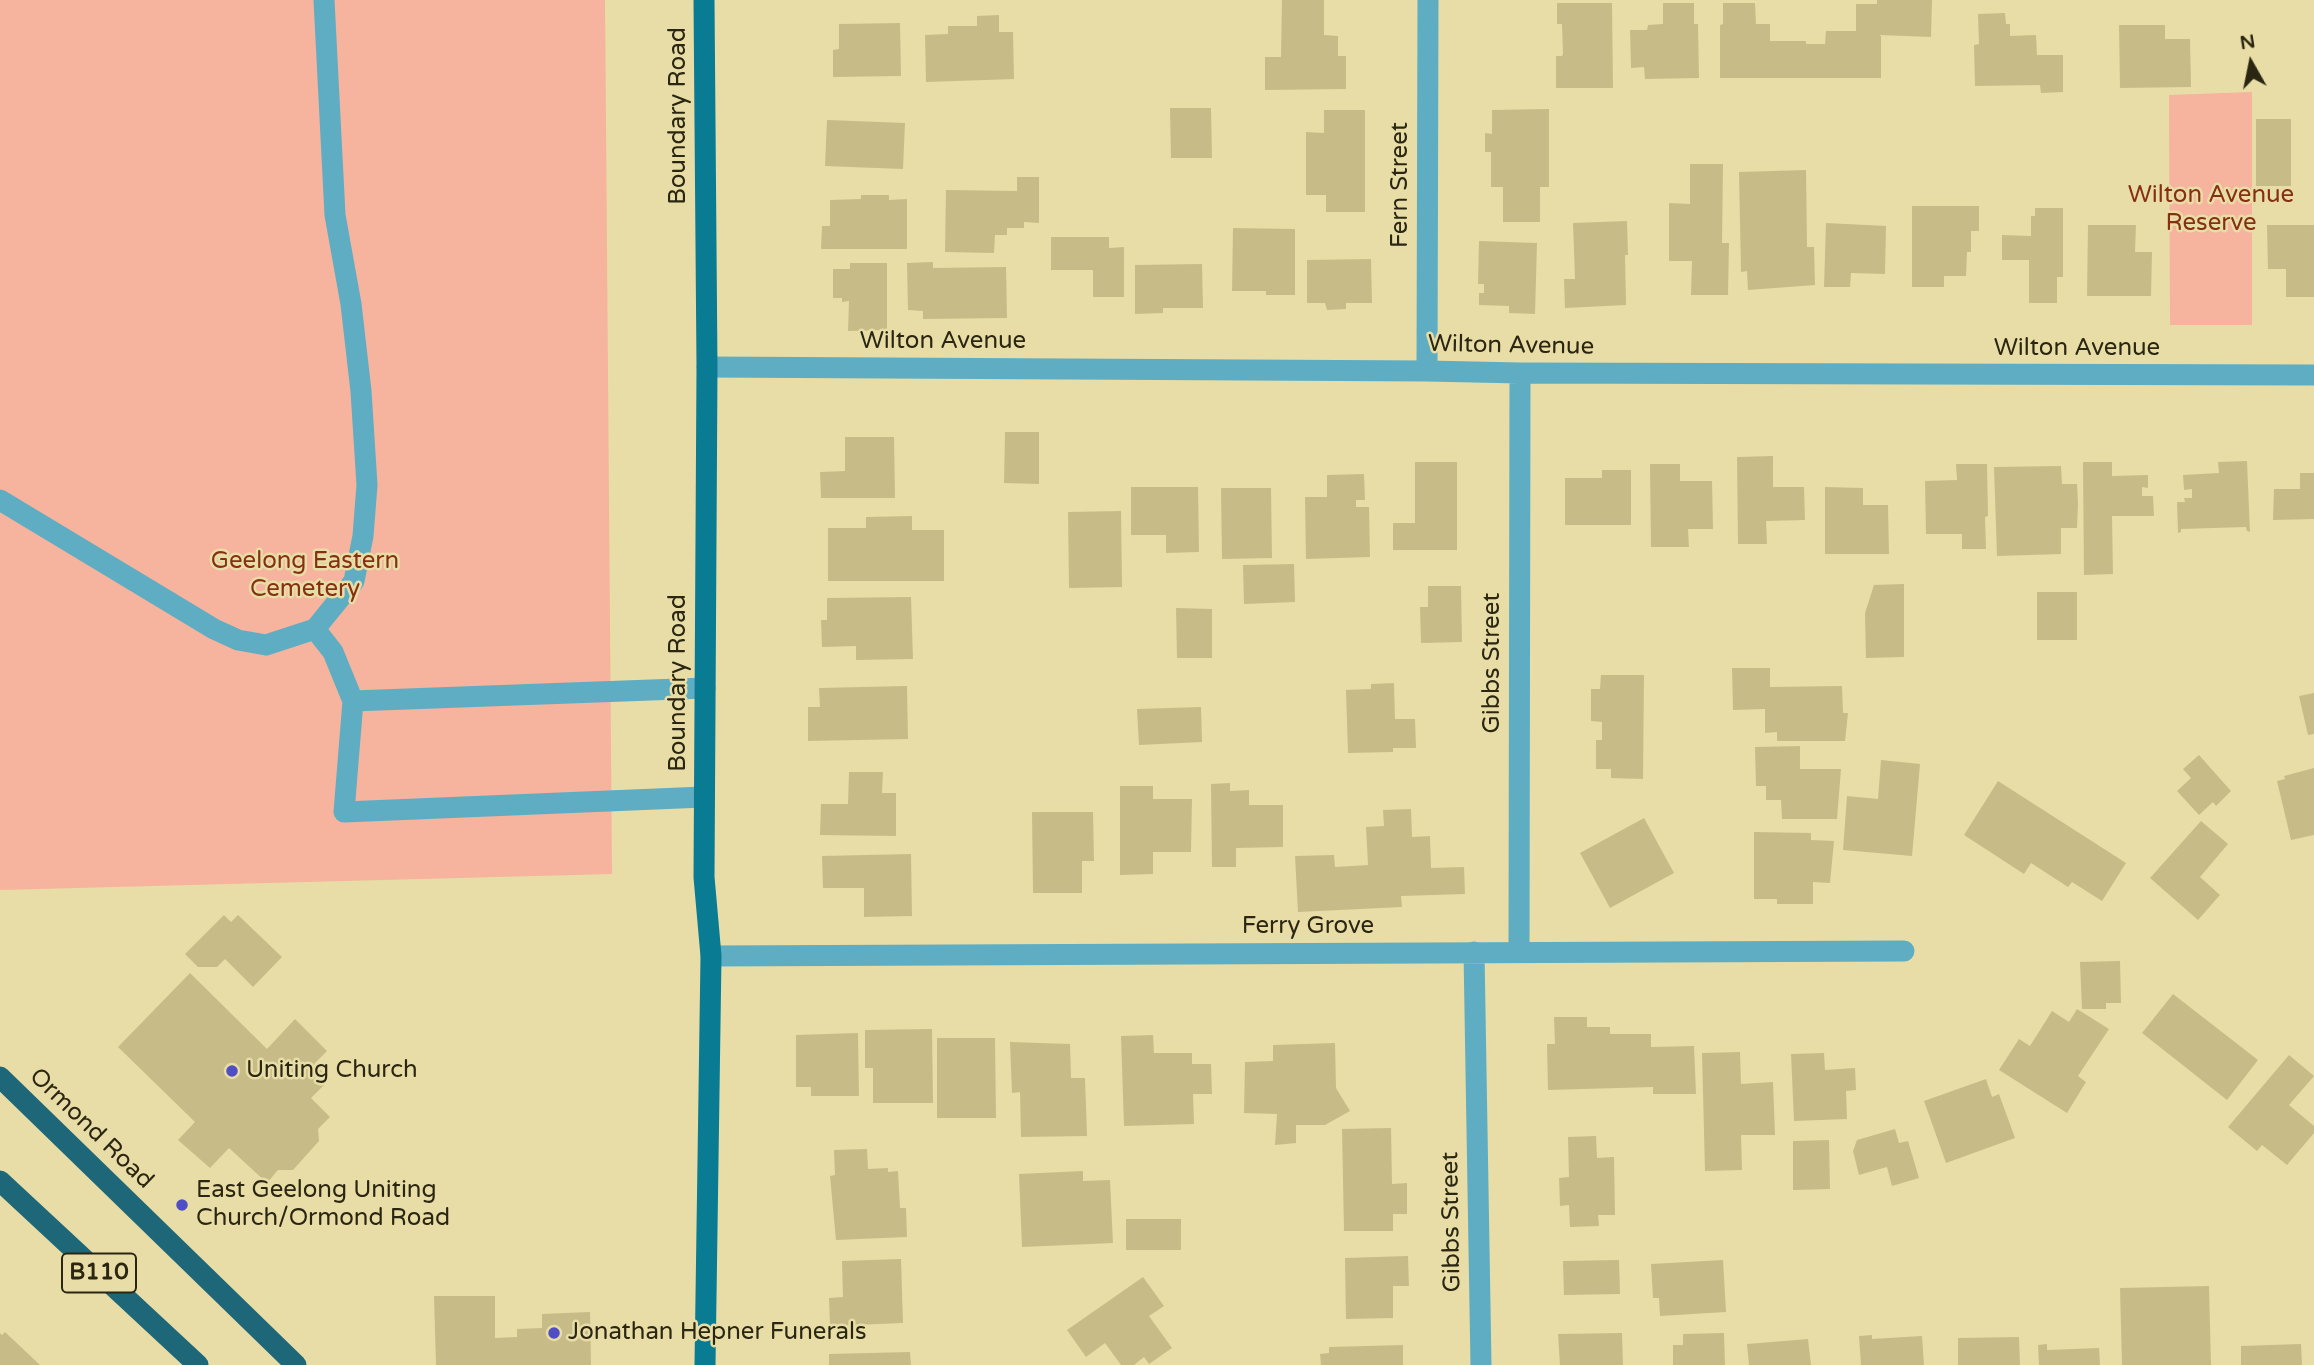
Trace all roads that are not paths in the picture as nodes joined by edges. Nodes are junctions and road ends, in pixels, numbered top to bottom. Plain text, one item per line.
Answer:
1 (324, 0) edge
2 (704, 0) edge
3 (1428, 0) edge
4 (707, 367) junction
5 (1427, 371) junction
6 (1520, 373) junction
7 (2314, 375) edge
8 (0, 500) edge
9 (315, 629) junction
10 (705, 688) junction
11 (353, 701) junction
12 (704, 797) junction
13 (1904, 951) dead end
14 (1474, 952) junction
15 (1520, 952) junction
16 (711, 956) junction
17 (0, 1077) edge
18 (0, 1181) edge
19 (198, 1365) edge
20 (296, 1365) edge
21 (705, 1365) edge
22 (1481, 1365) edge

1 - 9 street
2 - 4 main road, Boundary Road
3 - 5 street, Fern Street
4 - 5 street, Wilton Avenue
4 - 10 main road, Boundary Road
5 - 6 street, Wilton Avenue
6 - 7 street, Wilton Avenue
6 - 15 street, Gibbs Street
8 - 9 street
9 - 11 street
10 - 11 street
10 - 12 main road, Boundary Road
11 - 12 street
12 - 16 main road, Boundary Road
13 - 15 street, Ferry Grove
14 - 15 street, Ferry Grove
14 - 16 street, Ferry Grove
14 - 22 street, Gibbs Street
16 - 21 main road, Boundary Road
17 - 20 highway, Ormond Road / B110
18 - 19 highway, B110

